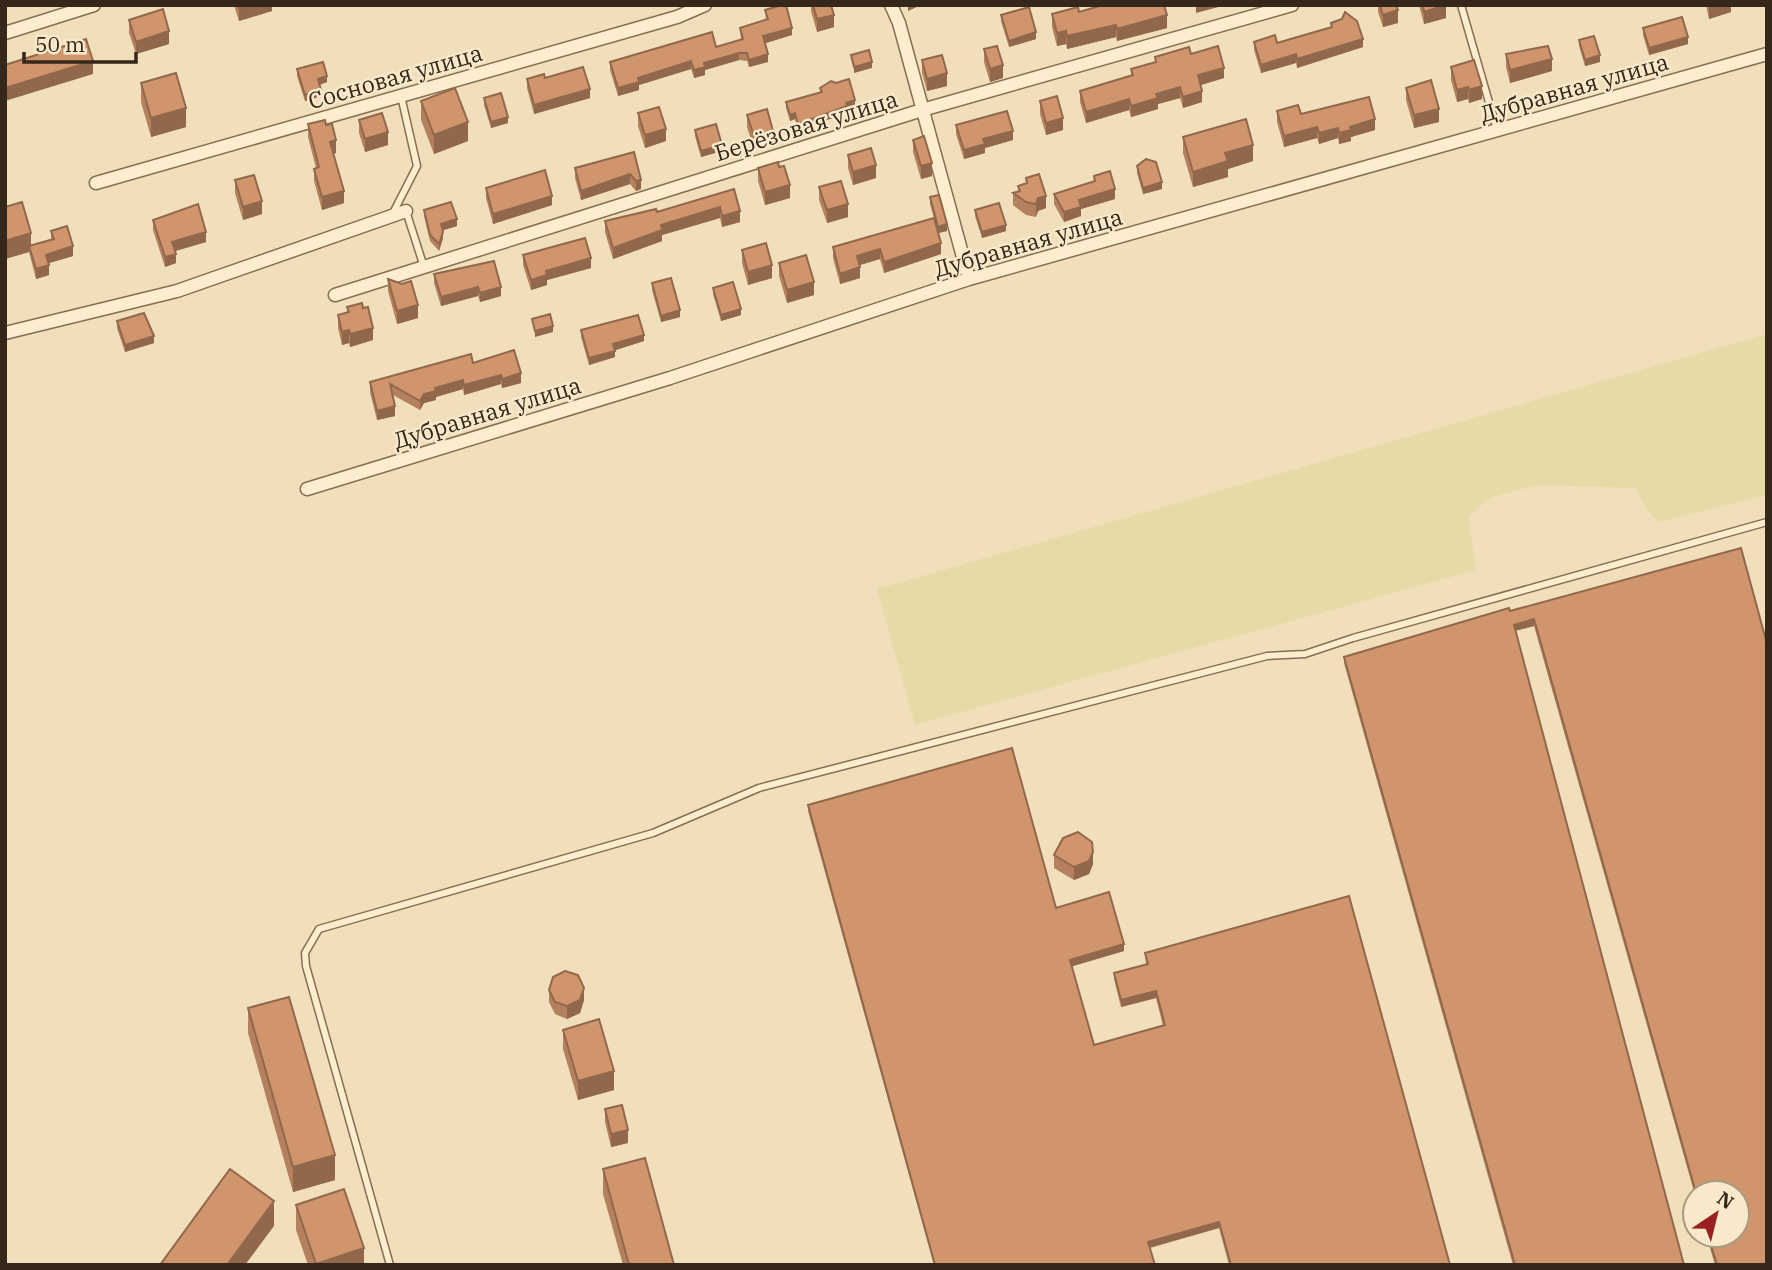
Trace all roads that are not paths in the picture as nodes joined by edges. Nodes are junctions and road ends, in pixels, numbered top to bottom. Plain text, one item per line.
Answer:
1 (94, 5) edge
2 (705, 5) edge
3 (891, 5) edge
4 (1292, 5) edge
5 (1461, 5) edge
6 (5, 33) edge
7 (1767, 54) edge
8 (401, 96) junction
9 (922, 110) junction
10 (1497, 130) junction
11 (96, 183) dead end
12 (406, 211) joint
13 (392, 216) junction
14 (424, 267) junction
15 (969, 279) junction
16 (335, 295) dead end
17 (5, 333) edge
18 (307, 489) dead end
19 (1767, 522) edge
20 (390, 1265) edge

1 - 6 street
2 - 8 street, Сосновая улица
3 - 9 street
4 - 9 street, Берёзовая улица
5 - 10 lane
7 - 10 street, Дубравная улица
8 - 11 street, Сосновая улица
8 - 13 lane
9 - 14 street, Берёзовая улица
9 - 15 street
10 - 15 street, Дубравная улица
12 - 13 street
12 - 14 lane
13 - 17 street
14 - 16 street, Берёзовая улица
15 - 18 street, Дубравная улица
19 - 20 lane

